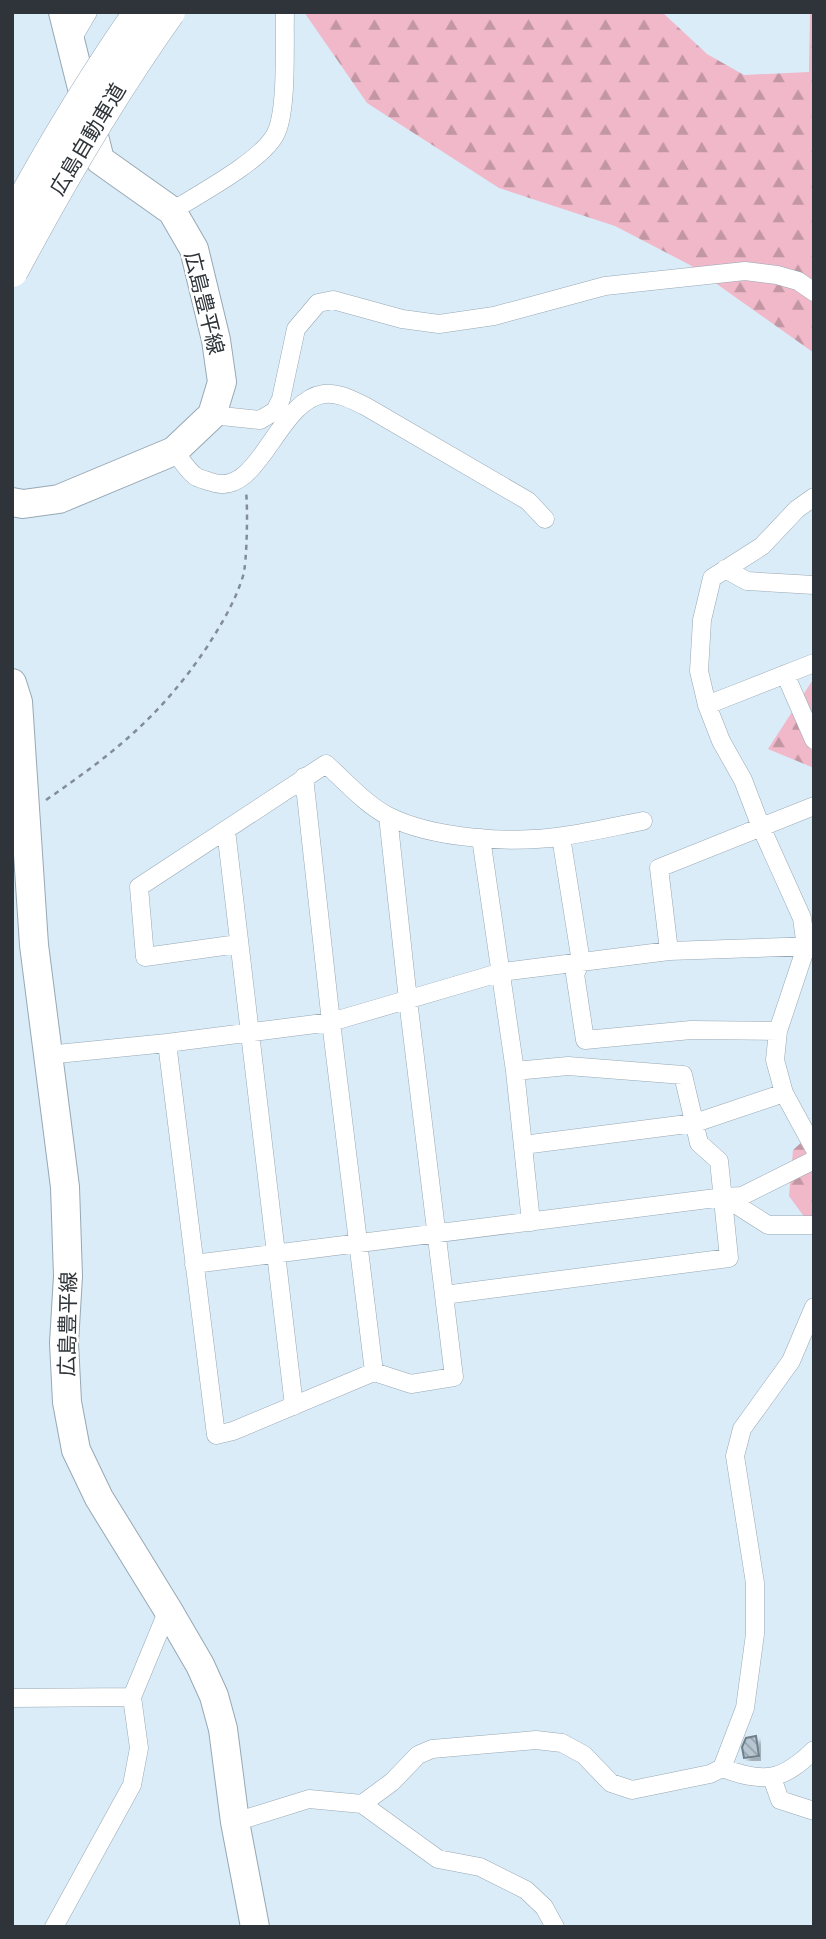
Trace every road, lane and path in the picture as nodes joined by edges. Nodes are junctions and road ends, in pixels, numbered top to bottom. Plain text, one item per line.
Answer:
1 (63, 12) edge
2 (88, 12) edge
3 (140, 12) edge
4 (169, 12) edge
5 (285, 12) edge
6 (172, 211) junction
7 (12, 221) edge
8 (12, 271) edge
9 (814, 292) edge
10 (212, 415) junction
11 (174, 451) junction
12 (240, 479) junction
13 (814, 497) edge
14 (12, 502) edge
15 (545, 519) dead end
16 (725, 569) junction
17 (814, 585) edge
18 (814, 663) edge
19 (786, 674) junction
20 (12, 683) edge
21 (707, 705) junction
22 (814, 740) edge
23 (304, 777) junction
24 (23, 803) junction
25 (814, 806) edge
26 (388, 816) junction
27 (643, 821) dead end
28 (761, 827) junction
29 (226, 830) junction
30 (561, 837) junction
31 (481, 838) junction
32 (238, 944) junction
33 (23, 945) edge
34 (810, 946) edge
35 (669, 951) junction
36 (581, 962) junction
37 (502, 972) junction
38 (408, 1000) junction
39 (331, 1022) junction
40 (248, 1031) junction
41 (778, 1031) junction
42 (167, 1043) junction
43 (47, 1055) junction
44 (515, 1070) junction
45 (785, 1093) junction
46 (695, 1123) junction
47 (523, 1144) junction
48 (814, 1148) edge
49 (814, 1160) edge
50 (724, 1197) junction
51 (531, 1222) junction
52 (814, 1225) edge
53 (437, 1233) junction
54 (358, 1243) junction
55 (276, 1254) junction
56 (194, 1264) junction
57 (444, 1295) junction
58 (814, 1307) edge
59 (374, 1372) junction
60 (295, 1406) junction
61 (168, 1610) junction
62 (132, 1697) junction
63 (12, 1698) edge
64 (814, 1750) edge
65 (722, 1768) junction
66 (772, 1778) junction
67 (362, 1804) junction
68 (814, 1811) edge
69 (235, 1822) junction
70 (54, 1927) edge
71 (255, 1927) edge
72 (555, 1927) edge

1 - 2 street
1 - 6 main road, 広島豊平線
3 - 7 highway, 広島自動車道, bridge
4 - 8 highway, 広島自動車道, bridge
5 - 6 street
6 - 10 main road, 広島豊平線
9 - 10 street
10 - 11 main road
11 - 12 street
11 - 14 main road
12 - 15 street
12 - 24 path
13 - 16 street
16 - 17 street
16 - 21 street
18 - 19 street
19 - 21 street
19 - 22 street
20 - 24 main road, 広島豊平線
21 - 28 street
23 - 26 street
23 - 29 street
23 - 39 street
24 - 33 main road, 広島豊平線
25 - 28 street
26 - 31 street
26 - 38 street
27 - 30 street
28 - 34 street
28 - 35 street
29 - 32 street
29 - 32 street
30 - 31 street
30 - 36 street
31 - 37 street
32 - 40 street
33 - 43 main road, 広島豊平線
34 - 35 street
34 - 41 street
35 - 36 street
36 - 37 street
36 - 41 street
37 - 38 street
37 - 44 street
38 - 39 street
38 - 53 street
39 - 40 street
39 - 54 street
40 - 42 street
40 - 55 street
41 - 45 street
42 - 43 street
42 - 56 street
43 - 61 main road, 広島豊平線
44 - 46 street
44 - 47 street
45 - 46 street
45 - 48 street
46 - 47 street
46 - 50 street
47 - 51 street
49 - 50 street
50 - 51 street
50 - 52 street
50 - 57 street
51 - 53 street
53 - 54 street
53 - 57 street
54 - 55 street
54 - 59 street
55 - 56 street
55 - 60 street
56 - 60 street
57 - 59 street
58 - 65 street
59 - 60 street
61 - 62 street
61 - 69 main road, 広島豊平線
62 - 63 street
62 - 70 street
64 - 66 street
65 - 66 street
65 - 67 street
66 - 68 street
67 - 69 street
67 - 72 street
69 - 71 main road, 広島豊平線

